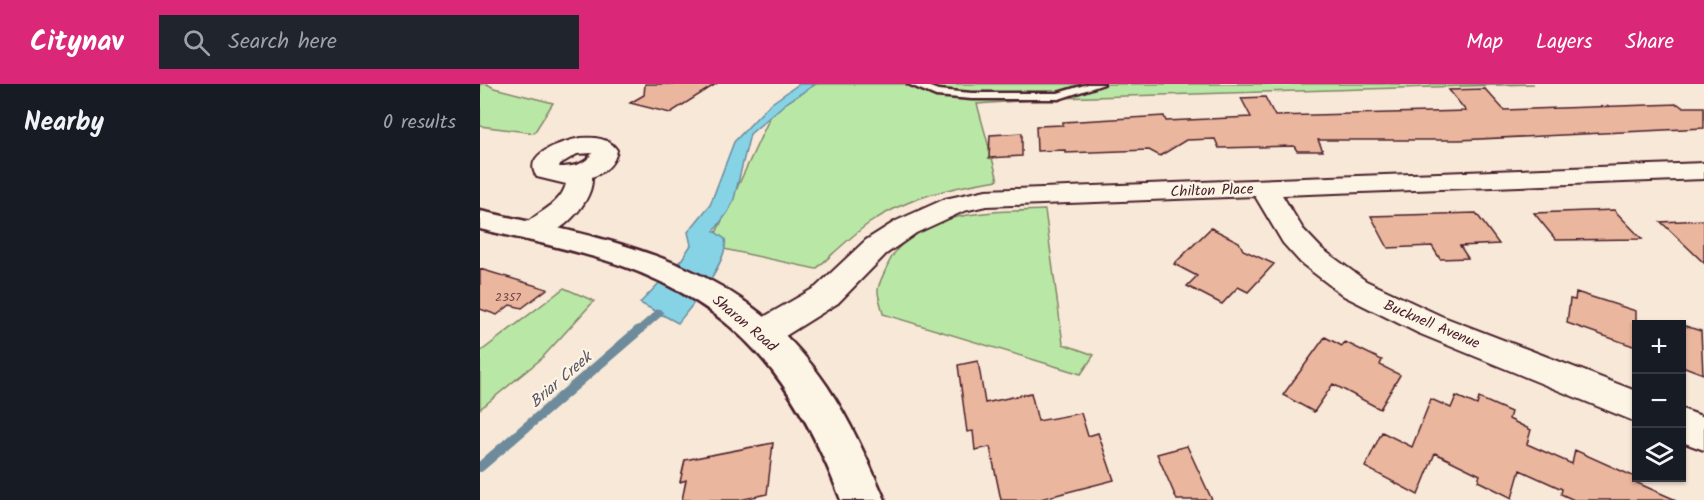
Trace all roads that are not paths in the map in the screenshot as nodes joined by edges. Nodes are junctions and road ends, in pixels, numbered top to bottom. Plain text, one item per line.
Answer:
1 (913, 84) edge
2 (1099, 84) edge
3 (1704, 171) edge
4 (579, 173) dead end
5 (1265, 189) junction
6 (480, 220) edge
7 (533, 232) junction
8 (762, 334) junction
9 (1632, 405) edge
10 (1686, 427) edge
11 (1704, 434) edge
12 (863, 500) edge

1 - 2 lane
3 - 5 street, Chilton Place
4 - 7 street
5 - 8 street, Chilton Place
5 - 9 street, Bucknell Avenue
6 - 7 street, Sharon Road
7 - 8 street, Sharon Road
8 - 12 street, Sharon Road
10 - 11 street

